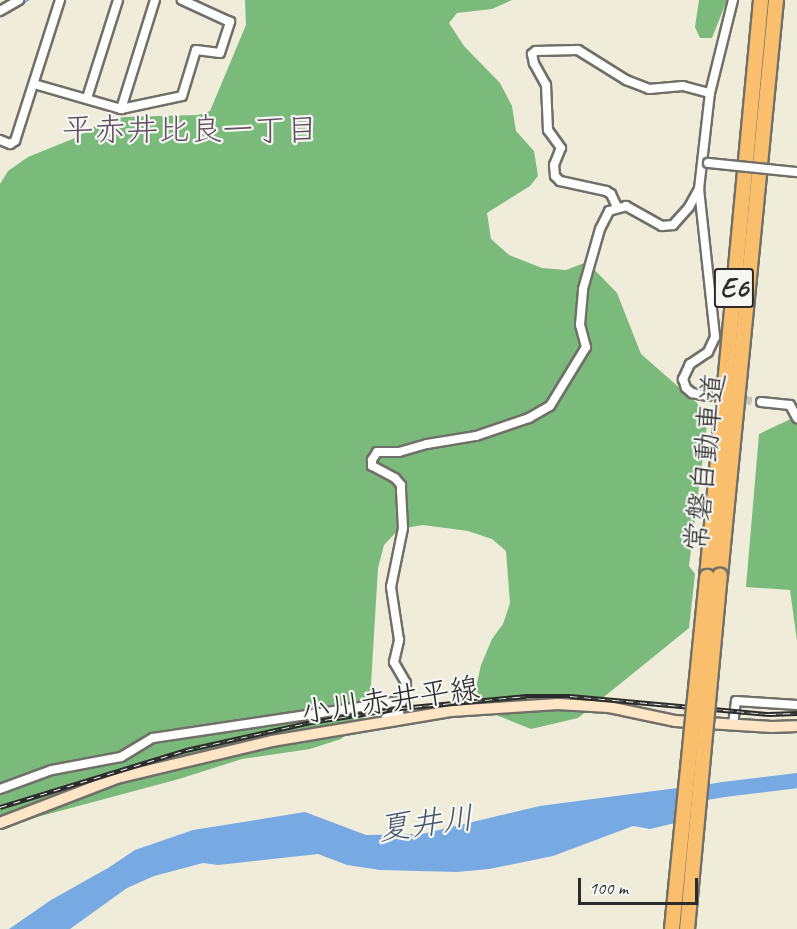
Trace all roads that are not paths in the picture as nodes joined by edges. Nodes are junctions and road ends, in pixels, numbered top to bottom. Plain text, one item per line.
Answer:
1 (19, 0) edge
2 (60, 0) edge
3 (118, 0) edge
4 (155, 0) edge
5 (182, 0) edge
6 (733, 0) edge
7 (761, 0) edge
8 (776, 0) edge
9 (0, 11) edge
10 (34, 84) junction
11 (710, 93) junction
12 (87, 98) junction
13 (121, 109) junction
14 (0, 140) edge
15 (705, 162) junction
16 (797, 172) edge
17 (699, 189) junction
18 (617, 207) junction
19 (708, 396) tunnel mouth
20 (761, 402) tunnel mouth
21 (797, 418) edge
22 (714, 576) junction
23 (402, 701) junction
24 (797, 705) edge
25 (377, 725) junction
26 (733, 725) junction
27 (797, 726) edge
28 (0, 789) edge
29 (0, 823) edge
30 (672, 929) edge
31 (687, 929) edge

1 - 9 street
2 - 10 street
3 - 12 street
4 - 13 street
5 - 13 street
6 - 11 street
7 - 22 highway, 常磐自動車道 / E6
8 - 22 highway, 常磐自動車道 / E6
10 - 12 street
10 - 14 street
11 - 15 street
11 - 18 street
12 - 13 street
15 - 16 street, bridge
15 - 17 street
17 - 18 street
17 - 19 street
18 - 23 street
20 - 21 street
22 - 30 highway, 常磐自動車道 / E6, bridge
22 - 31 highway, 常磐自動車道 / E6, bridge
23 - 25 street
23 - 28 street
24 - 26 street
25 - 26 main road, 小川赤井平線
25 - 29 main road, 小川赤井平線
26 - 27 main road, 小川赤井平線

